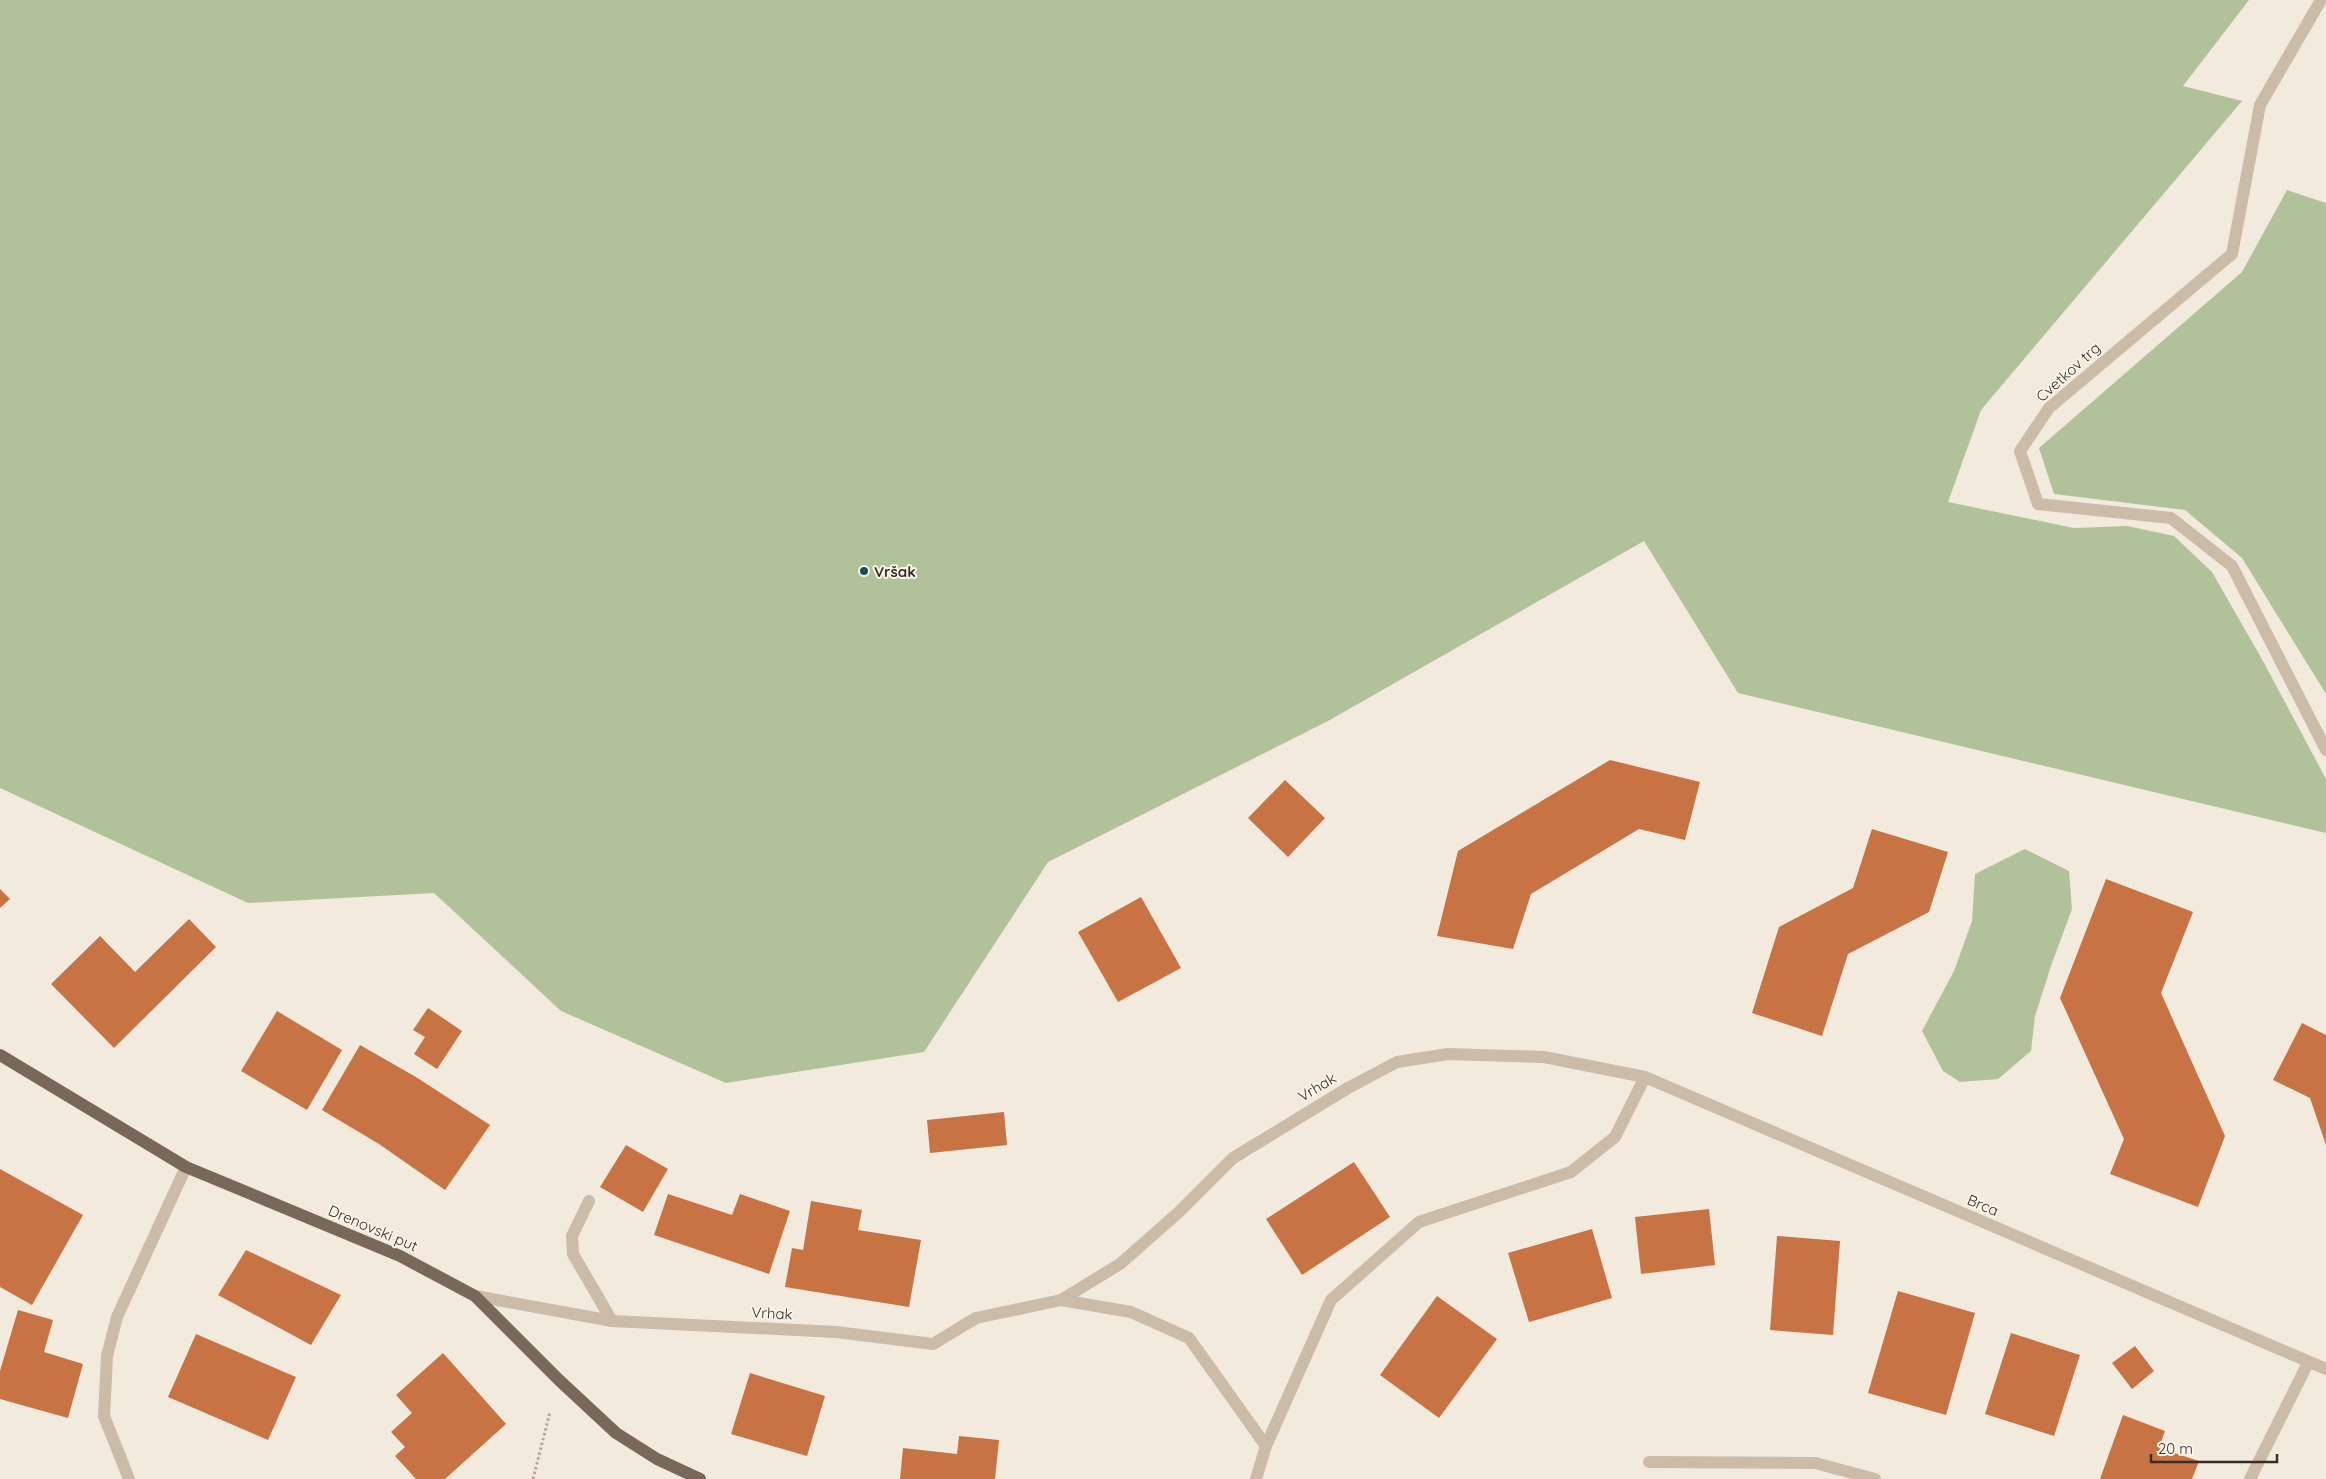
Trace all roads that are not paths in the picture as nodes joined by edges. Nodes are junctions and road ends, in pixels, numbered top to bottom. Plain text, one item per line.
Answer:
1 (2321, 0) edge
2 (2326, 750) edge
3 (0, 1056) edge
4 (1645, 1077) junction
5 (186, 1167) junction
6 (589, 1201) dead end
7 (475, 1296) junction
8 (1061, 1300) junction
9 (612, 1321) junction
10 (2308, 1363) junction
11 (2326, 1369) edge
12 (1266, 1446) junction
13 (1650, 1462) dead end
14 (129, 1479) edge
15 (700, 1479) edge
16 (1256, 1479) edge
17 (1875, 1479) edge
18 (2250, 1479) edge

1 - 2 street, Cvetkov trg
3 - 5 main road, Drenovski put
4 - 8 street, Vrhak
4 - 10 street, Brca
4 - 12 street
5 - 7 main road, Drenovski put
5 - 14 street
6 - 9 street
7 - 9 street, Vrhak
7 - 15 main road, Drenovski put
8 - 9 street, Vrhak
8 - 12 street, Vrhak
10 - 11 street, Brca
10 - 18 street
12 - 16 street
13 - 17 street

